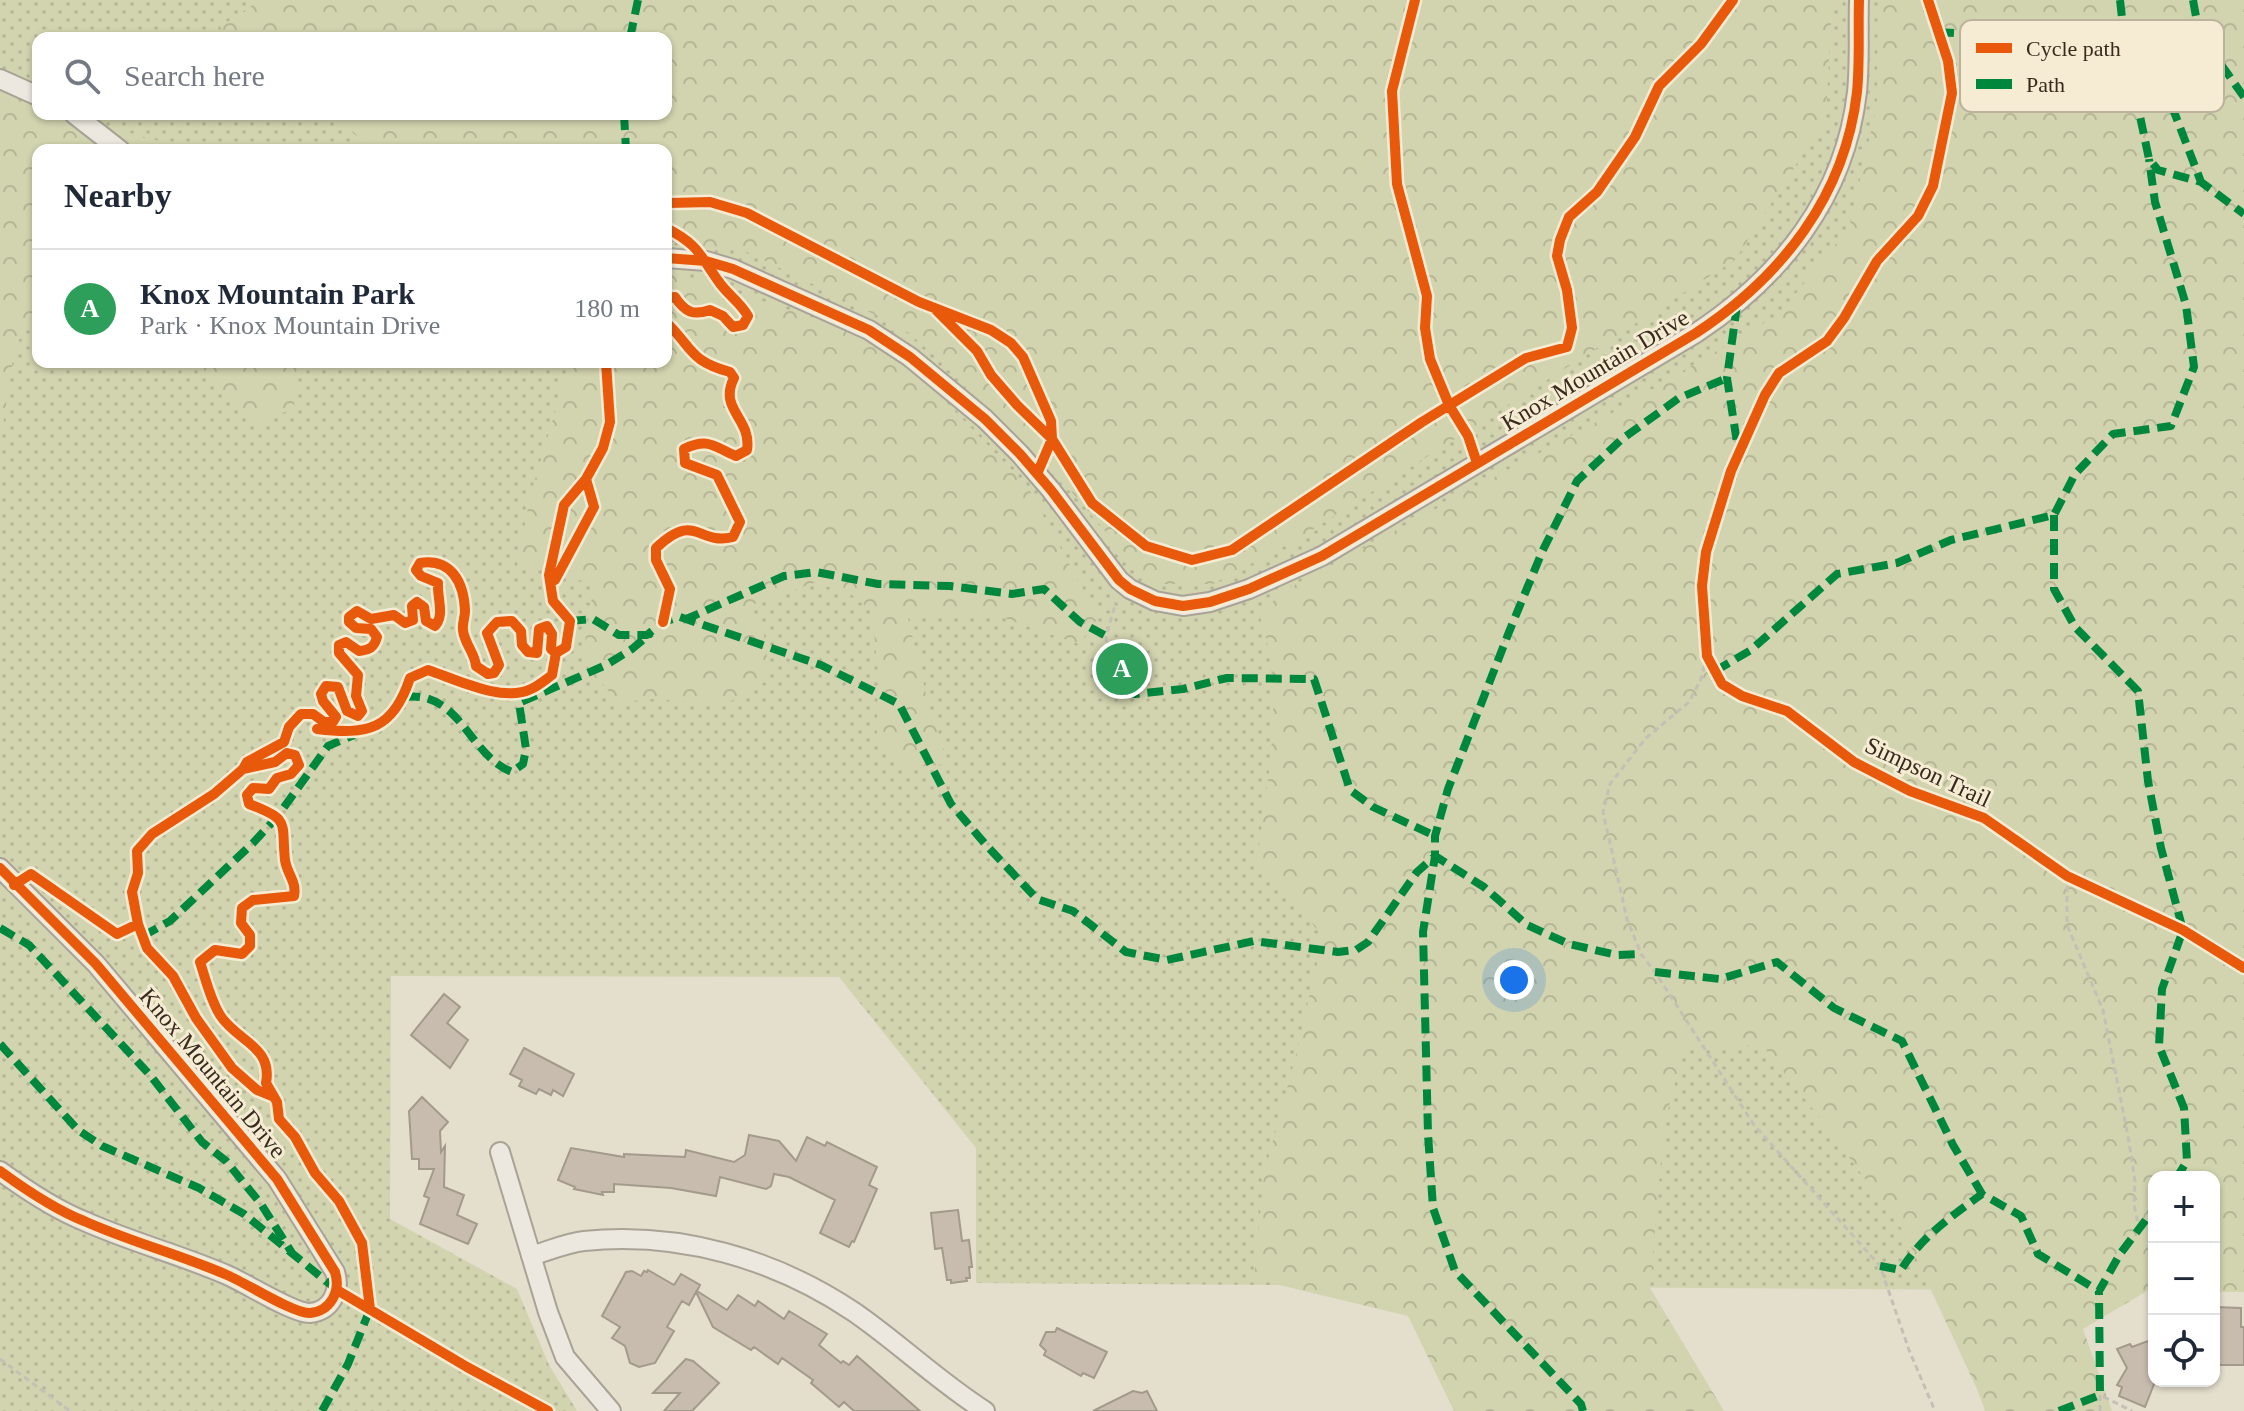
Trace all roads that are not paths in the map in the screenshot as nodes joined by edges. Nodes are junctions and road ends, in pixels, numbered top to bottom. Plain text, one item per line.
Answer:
1 (1859, 0) edge
2 (0, 79) edge
3 (32, 93) edge
4 (83, 120) edge
5 (113, 144) edge
6 (672, 258) edge
7 (0, 868) edge
8 (500, 1152) dead end
9 (0, 1171) edge
10 (531, 1256) junction
11 (611, 1411) edge
12 (985, 1411) edge

1 - 6 street, Knox Mountain Drive
2 - 3 street
4 - 5 street
7 - 9 street, Knox Mountain Drive
8 - 10 street
10 - 11 street
10 - 12 street

